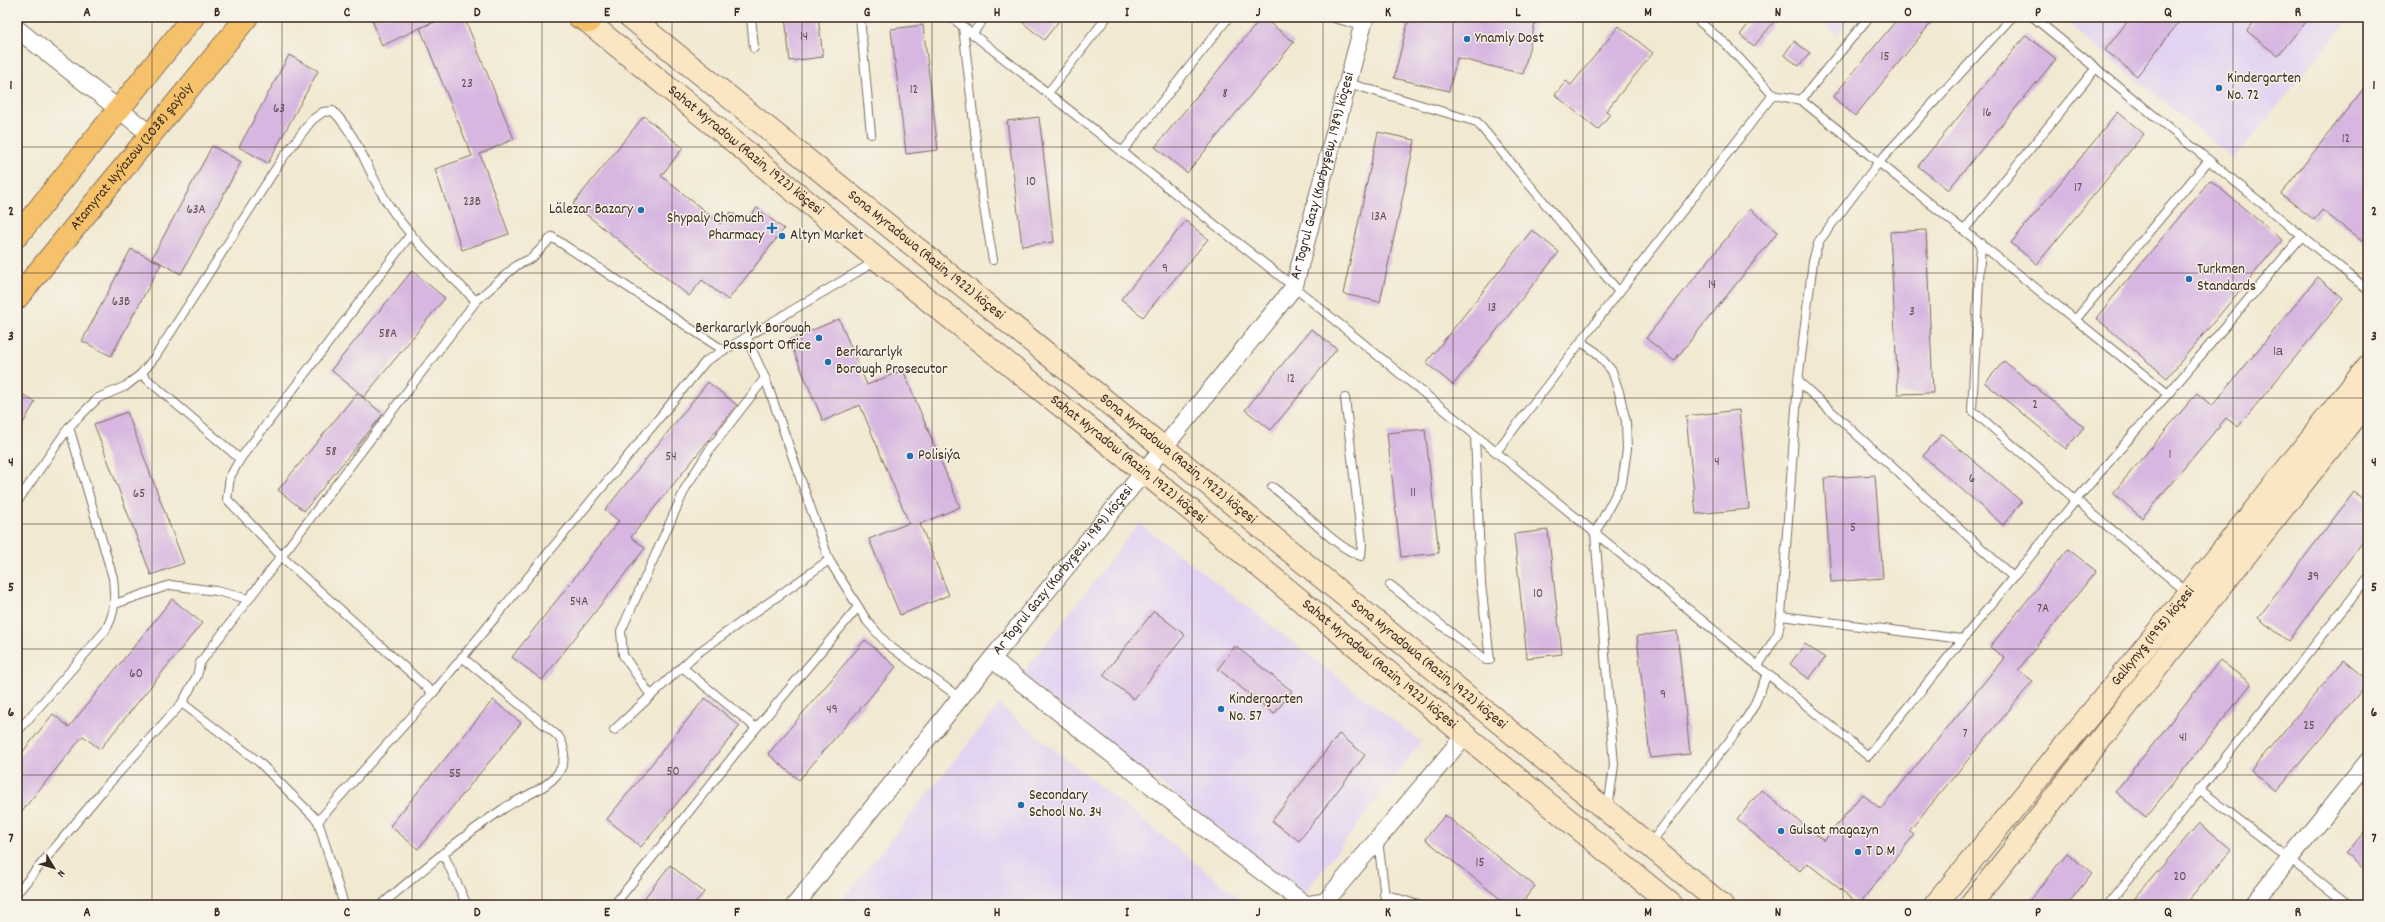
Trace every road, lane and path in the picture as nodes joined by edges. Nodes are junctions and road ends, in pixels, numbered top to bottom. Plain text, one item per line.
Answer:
1 (194, 17) edge
2 (247, 17) edge
3 (261, 17) edge
4 (630, 17) edge
5 (751, 17) edge
6 (860, 17) edge
7 (951, 17) edge
8 (985, 17) edge
9 (1107, 17) edge
10 (1229, 17) edge
11 (1330, 17) edge
12 (1694, 17) edge
13 (1869, 17) edge
14 (2012, 17) edge
15 (2033, 17) edge
16 (583, 19) edge
17 (1364, 21) edge
18 (963, 26) junction
19 (17, 29) edge
20 (972, 34) junction
21 (754, 48) dead end
22 (2096, 68) junction
23 (1348, 83) junction
24 (1048, 93) junction
25 (1773, 95) junction
26 (1801, 100) junction
27 (119, 110) junction
28 (150, 134) junction
29 (871, 134) dead end
30 (1122, 152) junction
31 (2209, 160) junction
32 (1879, 162) junction
33 (1964, 230) junction
34 (411, 234) junction
35 (17, 236) edge
36 (2302, 236) junction
37 (1981, 243) junction
38 (878, 260) junction
39 (993, 260) dead end
40 (1294, 287) junction
41 (2368, 290) edge
42 (1619, 292) junction
43 (17, 298) edge
44 (476, 301) junction
45 (2076, 319) junction
46 (746, 337) junction
47 (1581, 342) junction
48 (723, 350) junction
49 (2368, 366) edge
50 (141, 374) junction
51 (765, 378) junction
52 (1798, 380) junction
53 (2168, 394) junction
54 (1345, 398) dead end
55 (2368, 400) edge
56 (69, 427) junction
57 (1475, 435) junction
58 (1164, 448) junction
59 (1496, 452) junction
60 (240, 459) junction
61 (1144, 472) junction
62 (1272, 487) dead end
63 (2076, 500) junction
64 (17, 502) edge
65 (1595, 533) junction
66 (282, 557) junction
67 (829, 560) junction
68 (2013, 577) junction
69 (2368, 578) edge
70 (1390, 585) dead end
71 (2189, 593) junction
72 (249, 599) junction
73 (115, 604) junction
74 (858, 607) junction
75 (1781, 616) junction
76 (1962, 639) junction
77 (462, 657) junction
78 (992, 659) junction
79 (1758, 666) junction
80 (682, 667) junction
81 (1767, 674) junction
82 (433, 693) junction
83 (650, 696) junction
84 (960, 698) junction
85 (182, 703) junction
86 (756, 728) junction
87 (614, 730) dead end
88 (17, 732) edge
89 (1466, 734) junction
90 (2368, 761) edge
91 (2199, 789) junction
92 (1608, 812) junction
93 (318, 821) junction
94 (1378, 839) junction
95 (1649, 846) junction
96 (443, 852) junction
97 (2289, 859) junction
98 (17, 893) edge
99 (1384, 894) junction
100 (1327, 903) edge
101 (344, 905) edge
102 (381, 905) edge
103 (467, 905) edge
104 (614, 905) edge
105 (795, 905) edge
106 (1306, 905) edge
107 (1386, 905) edge
108 (1418, 905) edge
109 (1672, 905) edge
110 (1722, 905) edge
111 (1935, 905) edge
112 (1970, 905) edge
113 (2108, 905) edge
114 (2252, 905) edge
115 (2349, 905) edge

1 - 27 main road
2 - 28 main road, Atamyrat Nyýazow (2038) şaýoly
3 - 28 main road
4 - 58 main road, Sona Myradowa (Razin, 1922) köçesi
5 - 21 lane
6 - 29 lane
7 - 18 lane
8 - 20 lane
9 - 24 lane
10 - 30 lane
11 - 17 lane
12 - 25 lane
13 - 26 lane
14 - 32 lane
15 - 22 lane
16 - 38 main road, Sahat Myradow (Razin, 1922) köçesi
17 - 23 street, Ar Togrul Gazy (Karbyşew, 1989) köçesi
18 - 20 lane
18 - 39 lane
19 - 27 street
20 - 24 lane
22 - 31 lane
22 - 33 lane
23 - 40 street, Ar Togrul Gazy (Karbyşew, 1989) köçesi
23 - 42 lane
24 - 30 lane
25 - 26 lane
25 - 42 lane
26 - 32 lane
27 - 28 street
27 - 35 main road
28 - 43 main road, Atamyrat Nyýazow (2038) şaýoly
30 - 40 lane
31 - 36 lane
31 - 45 lane
32 - 33 lane
32 - 52 lane
33 - 37 lane
34 - 44 lane
34 - 50 lane
34 - 60 lane
36 - 41 lane
36 - 53 lane
37 - 45 lane
37 - 63 lane
38 - 46 lane
38 - 61 main road, Sahat Myradow (Razin, 1922) köçesi
40 - 57 lane
40 - 58 street, Ar Togrul Gazy (Karbyşew, 1989) köçesi
42 - 47 lane
44 - 48 lane
44 - 66 lane
45 - 53 lane
46 - 48 lane
46 - 51 lane
47 - 59 lane
47 - 65 lane
48 - 77 lane
49 - 71 main road, Galkynyş (1995) köçesi
50 - 56 lane
50 - 60 lane
51 - 67 lane
51 - 83 lane
52 - 68 lane
52 - 75 lane
53 - 63 lane
54 - 62 lane
55 - 112 main road, Galkynyş (1995) köçesi
56 - 64 lane
56 - 73 lane
57 - 59 lane
57 - 70 lane
58 - 61 street, Ar Togrul Gazy (Karbyşew, 1989) köçesi
58 - 92 main road, Sona Myradowa (Razin, 1922) köçesi
59 - 65 lane
60 - 66 lane
61 - 78 street, Ar Togrul Gazy (Karbyşew, 1989) köçesi
61 - 89 main road, Sahat Myradow (Razin, 1922) köçesi
63 - 68 lane
63 - 71 lane
65 - 79 lane
65 - 92 lane
66 - 72 lane
66 - 82 lane
67 - 74 lane
67 - 80 lane
68 - 76 lane
69 - 91 lane
71 - 111 main road, Galkynyş (1995) köçesi
72 - 73 lane
72 - 85 lane
73 - 88 lane
74 - 84 lane
74 - 86 lane
75 - 76 lane
75 - 79 lane
76 - 81 lane
77 - 82 lane
77 - 96 lane
78 - 84 street, Ar Togrul Gazy (Karbyşew, 1989) köçesi
78 - 106 street
79 - 81 lane
80 - 83 lane
80 - 86 lane
81 - 95 lane
82 - 93 lane
83 - 87 lane
84 - 105 street, Ar Togrul Gazy (Karbyşew, 1989) köçesi
85 - 93 lane
85 - 98 lane
86 - 104 lane
89 - 94 street
89 - 109 main road, Sahat Myradow (Razin, 1922) köçesi
90 - 97 street
91 - 97 lane
91 - 113 lane
92 - 95 main road, Sona Myradowa (Razin, 1922) köçesi
93 - 101 lane
94 - 99 lane
94 - 100 street
95 - 110 main road, Sona Myradowa (Razin, 1922) köçesi
96 - 102 lane
96 - 103 lane
97 - 114 street
97 - 115 lane
99 - 107 lane
99 - 108 lane
100 - 106 street

